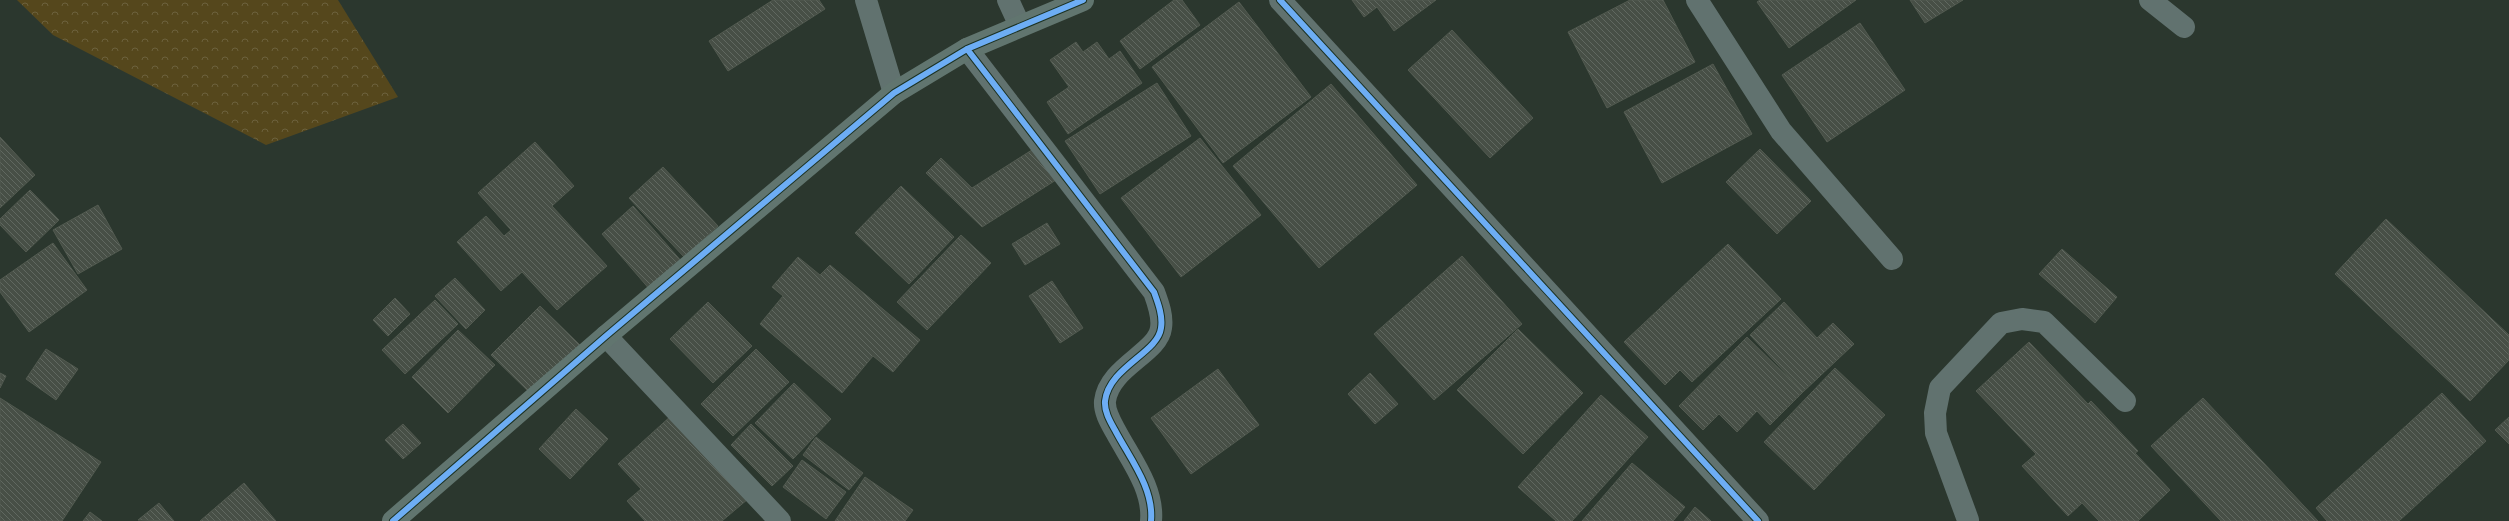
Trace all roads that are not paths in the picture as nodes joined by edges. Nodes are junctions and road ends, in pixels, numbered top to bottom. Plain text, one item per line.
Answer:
1 (866, 0) edge
2 (1008, 0) edge
3 (1083, 0) edge
4 (1280, 0) edge
5 (1697, 0) edge
6 (2150, 0) edge
7 (1020, 26) junction
8 (2184, 27) dead end
9 (967, 49) junction
10 (894, 92) junction
11 (1892, 259) dead end
12 (606, 336) junction
13 (2125, 401) dead end
14 (393, 521) edge
15 (780, 521) edge
16 (1151, 521) edge
17 (1758, 521) edge
18 (1972, 521) edge

1 - 10 street
2 - 7 street
3 - 7 street
4 - 17 street
5 - 11 street
6 - 8 street
7 - 9 street
9 - 10 street
9 - 16 street
10 - 12 street
12 - 14 street
12 - 15 street
13 - 18 street

